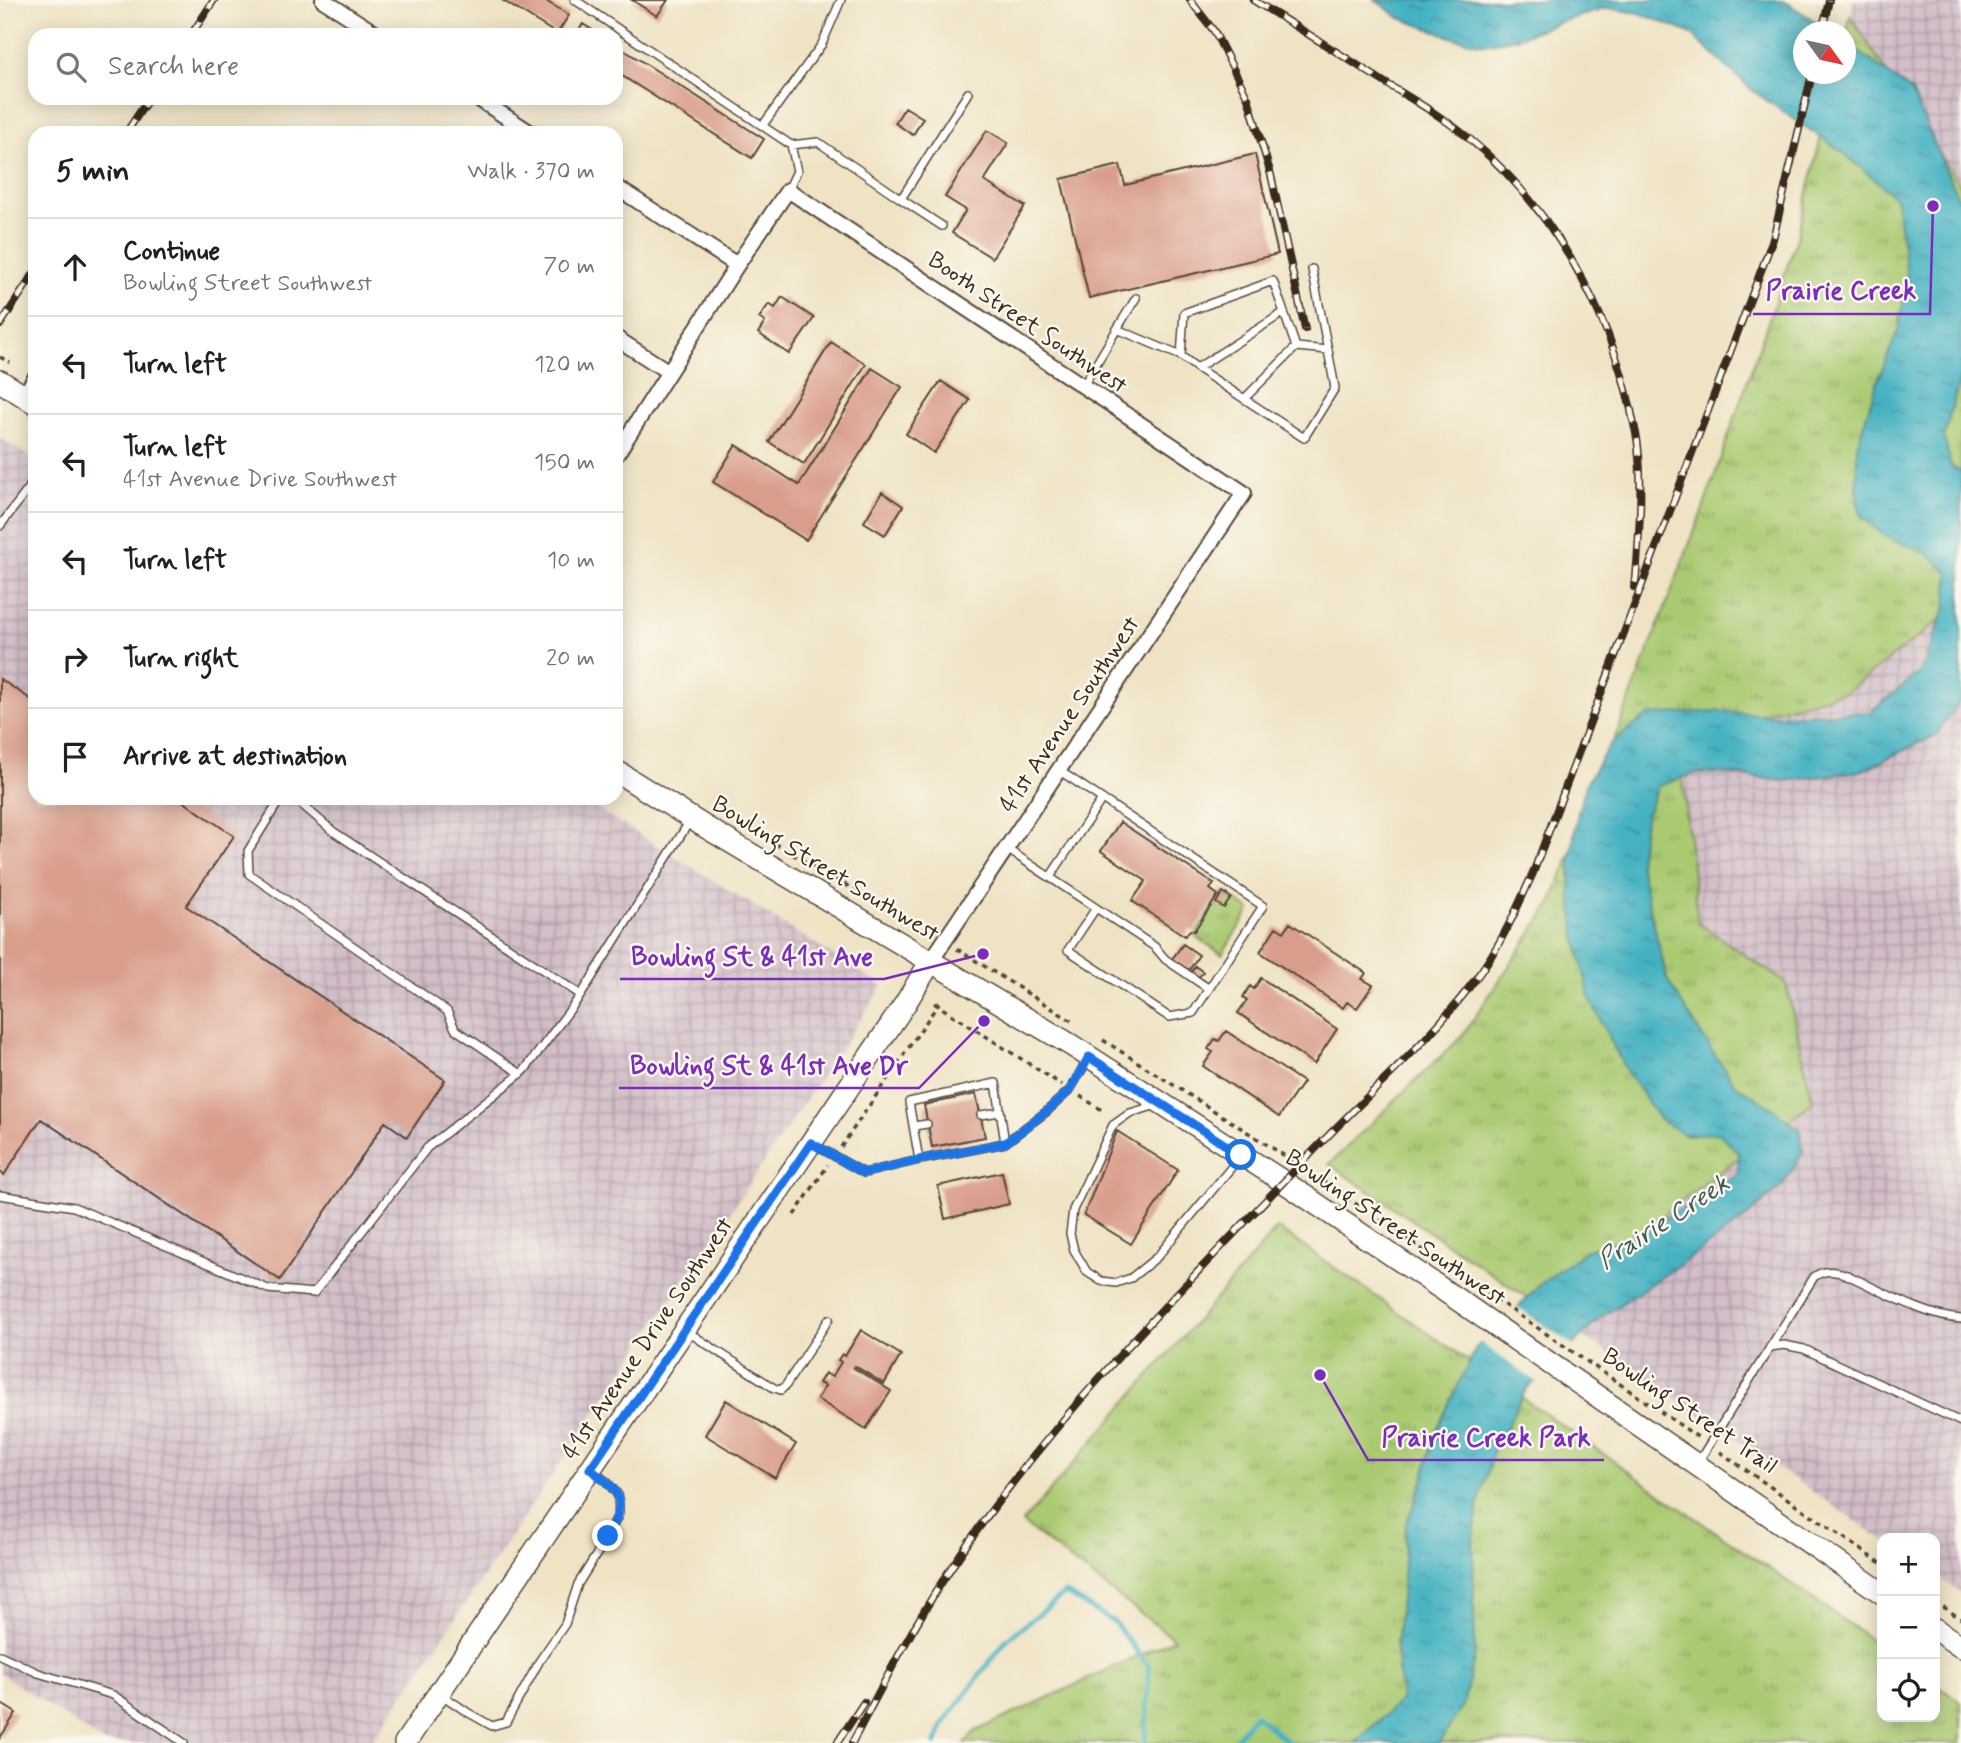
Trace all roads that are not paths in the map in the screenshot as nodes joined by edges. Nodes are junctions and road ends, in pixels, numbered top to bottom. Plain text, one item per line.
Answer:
1 (323, 0) edge
2 (575, 0) edge
3 (841, 0) edge
4 (367, 28) edge
5 (617, 28) edge
6 (623, 32) edge
7 (968, 93) dead end
8 (488, 105) edge
9 (762, 125) junction
10 (520, 126) edge
11 (791, 145) junction
12 (788, 190) junction
13 (623, 192) edge
14 (901, 198) junction
15 (942, 226) dead end
16 (737, 265) junction
17 (1312, 269) dead end
18 (1136, 298) dead end
19 (1283, 313) junction
20 (1117, 330) junction
21 (623, 342) edge
22 (1296, 347) junction
23 (1328, 351) junction
24 (1181, 356) junction
25 (1197, 368) junction
26 (669, 372) junction
27 (0, 381) edge
28 (1083, 386) junction
29 (28, 391) edge
30 (1244, 399) junction
31 (623, 444) edge
32 (28, 489) edge
33 (1244, 493) joint
34 (0, 526) edge
35 (1060, 771) junction
36 (623, 775) edge
37 (1102, 799) junction
38 (277, 805) edge
39 (302, 805) edge
40 (691, 818) junction
41 (1007, 849) junction
42 (1050, 877) junction
43 (1096, 908) junction
44 (931, 961) junction
45 (1209, 989) junction
46 (581, 995) junction
47 (1089, 1057) junction
48 (521, 1074) junction
49 (1161, 1103) junction
50 (1000, 1112) junction
51 (981, 1115) dead end
52 (927, 1124) dead end
53 (914, 1126) junction
54 (811, 1143) junction
55 (1005, 1143) junction
56 (1241, 1155) junction
57 (919, 1160) junction
58 (0, 1195) edge
59 (829, 1319) dead end
60 (1961, 1319) edge
61 (684, 1330) junction
62 (1770, 1347) junction
63 (1961, 1422) edge
64 (1696, 1465) junction
65 (590, 1469) junction
66 (1877, 1590) edge
67 (1940, 1632) edge
68 (1961, 1647) edge
69 (0, 1655) edge
70 (439, 1693) junction
71 (184, 1743) edge
72 (405, 1743) edge

1 - 4 street
2 - 5 lane
3 - 9 lane
6 - 9 lane
7 - 14 lane
8 - 10 street
9 - 11 lane
11 - 12 lane
11 - 14 lane
12 - 16 street
12 - 28 street, Booth Street Southwest
13 - 16 street
14 - 15 lane
16 - 26 street
17 - 23 lane
18 - 20 lane
19 - 22 lane
19 - 24 lane
19 - 25 lane
20 - 24 lane
20 - 28 lane
21 - 26 street
22 - 23 lane
22 - 30 lane
23 - 30 lane
24 - 25 lane
25 - 30 lane
26 - 31 street
27 - 29 main road
28 - 33 street, Booth Street Southwest
32 - 34 lane
33 - 35 street, 41st Avenue Southwest
35 - 37 lane
35 - 41 street, 41st Avenue Southwest
36 - 40 main road, Bowling Street Southwest
37 - 42 lane
37 - 45 lane
38 - 48 lane
39 - 46 lane
40 - 44 main road, Bowling Street Southwest
40 - 46 lane
41 - 42 lane
41 - 44 street, 41st Avenue Southwest
42 - 43 lane
43 - 45 lane
43 - 45 lane
44 - 47 main road, Bowling Street Southwest
44 - 54 main road, 41st Avenue Drive Southwest
46 - 48 lane
47 - 49 main road, Bowling Street Southwest
47 - 55 lane
48 - 58 lane
49 - 56 main road, Bowling Street Southwest
49 - 56 lane
50 - 51 lane
50 - 53 lane
50 - 55 lane
52 - 53 lane
53 - 57 lane
54 - 57 lane
54 - 61 main road, 41st Avenue Drive Southwest
55 - 57 lane
56 - 64 main road, Bowling Street Southwest
59 - 61 lane
60 - 62 lane
61 - 65 main road, 41st Avenue Drive Southwest
62 - 63 lane
62 - 64 lane
64 - 66 main road, Bowling Street Southwest
65 - 70 main road, 41st Avenue Drive Southwest
65 - 70 lane
67 - 68 main road
69 - 71 lane
70 - 72 main road, 41st Avenue Drive Southwest

